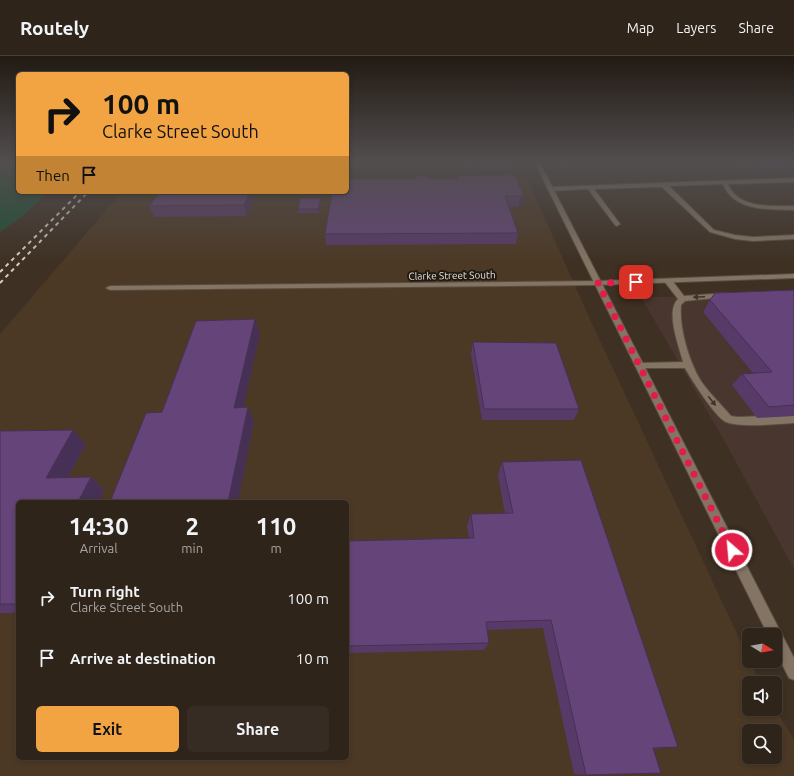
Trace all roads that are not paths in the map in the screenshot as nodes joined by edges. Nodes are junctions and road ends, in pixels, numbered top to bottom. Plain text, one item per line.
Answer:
1 (554, 197) edge
2 (596, 197) edge
3 (676, 197) edge
4 (733, 197) edge
5 (794, 208) edge
6 (617, 224) dead end
7 (794, 237) edge
8 (794, 276) edge
9 (668, 281) junction
10 (598, 283) junction
11 (110, 288) dead end
12 (734, 295) edge
13 (682, 299) junction
14 (688, 365) junction
15 (640, 366) junction
16 (794, 419) edge
17 (771, 628) edge
18 (782, 649) edge
19 (794, 673) edge

1 - 10 street
2 - 6 street
3 - 7 street
4 - 5 street
8 - 9 street, Clarke Street South
9 - 10 street, Clarke Street South
9 - 13 street
10 - 11 street, Clarke Street South
10 - 15 street
12 -> 13 street
13 - 14 street
14 - 15 street
14 -> 16 street
15 - 17 street
18 - 19 street

